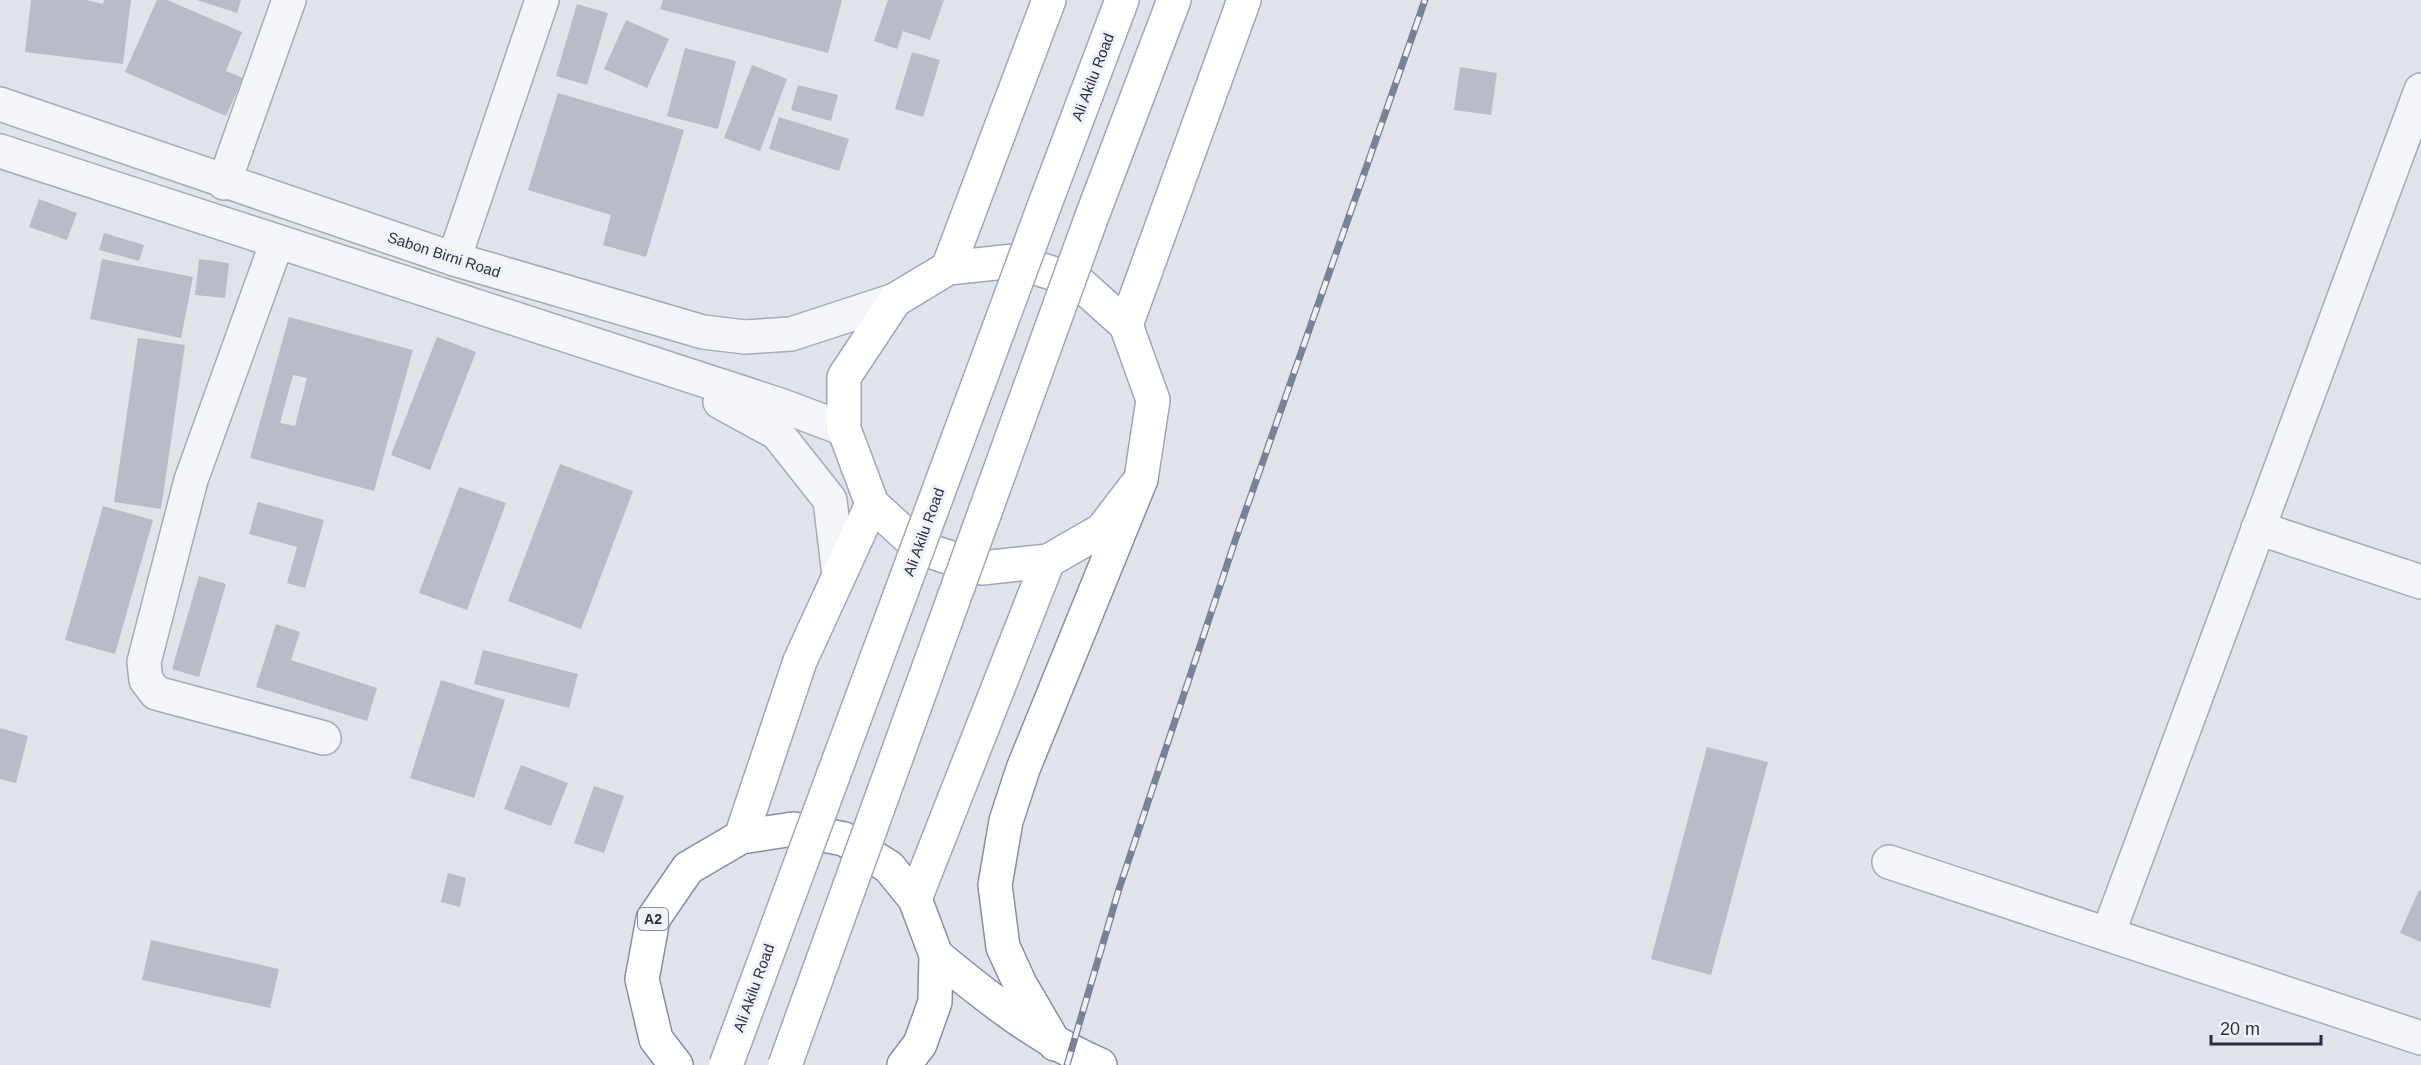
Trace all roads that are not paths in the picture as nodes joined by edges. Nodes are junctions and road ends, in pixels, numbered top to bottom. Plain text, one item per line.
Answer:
1 (289, 0) edge
2 (542, 0) edge
3 (1049, 0) edge
4 (1122, 0) edge
5 (1174, 0) edge
6 (1244, 0) edge
7 (2421, 90) edge
8 (0, 104) edge
9 (0, 151) edge
10 (224, 183) junction
11 (277, 243) junction
12 (454, 259) junction
13 (948, 268) junction
14 (896, 300) junction
15 (1126, 325) junction
16 (658, 367) junction
17 (844, 429) junction
18 (1141, 478) junction
19 (872, 504) junction
20 (2258, 528) junction
21 (1048, 561) junction
22 (840, 576) junction
23 (2421, 582) edge
24 (324, 738) dead end
25 (741, 837) junction
26 (1889, 862) dead end
27 (915, 899) junction
28 (2108, 934) junction
29 (936, 955) junction
30 (2421, 1038) edge
31 (1055, 1044) junction
32 (651, 1052) edge
33 (676, 1065) edge
34 (726, 1065) edge
35 (785, 1065) edge
36 (904, 1065) edge
37 (1100, 1065) edge

1 - 10 street
2 - 12 street
3 - 13 main road
4 - 34 main road, Ali Akilu Road, bridge
5 - 35 main road, bridge
6 - 15 main road
7 - 20 street
8 - 10 street, Sabon Birni Road
9 - 11 street
10 - 12 street, Sabon Birni Road
11 - 16 street
11 - 24 street
12 - 14 street, Sabon Birni Road
13 - 14 main road
13 - 15 main road
14 - 17 main road
15 - 18 main road
16 - 17 street
16 - 22 street
17 - 19 main road
18 - 21 main road
18 - 31 main road
19 - 21 main road
19 - 22 main road
20 - 23 street
20 - 28 street
21 - 27 main road
22 - 25 main road
25 - 27 main road, A2
25 - 32 main road, A2
26 - 28 street
27 - 29 main road, A2
28 - 30 street
29 - 31 main road, A2
29 - 36 main road, A2
31 - 37 main road, A2
32 - 33 main road, A2

